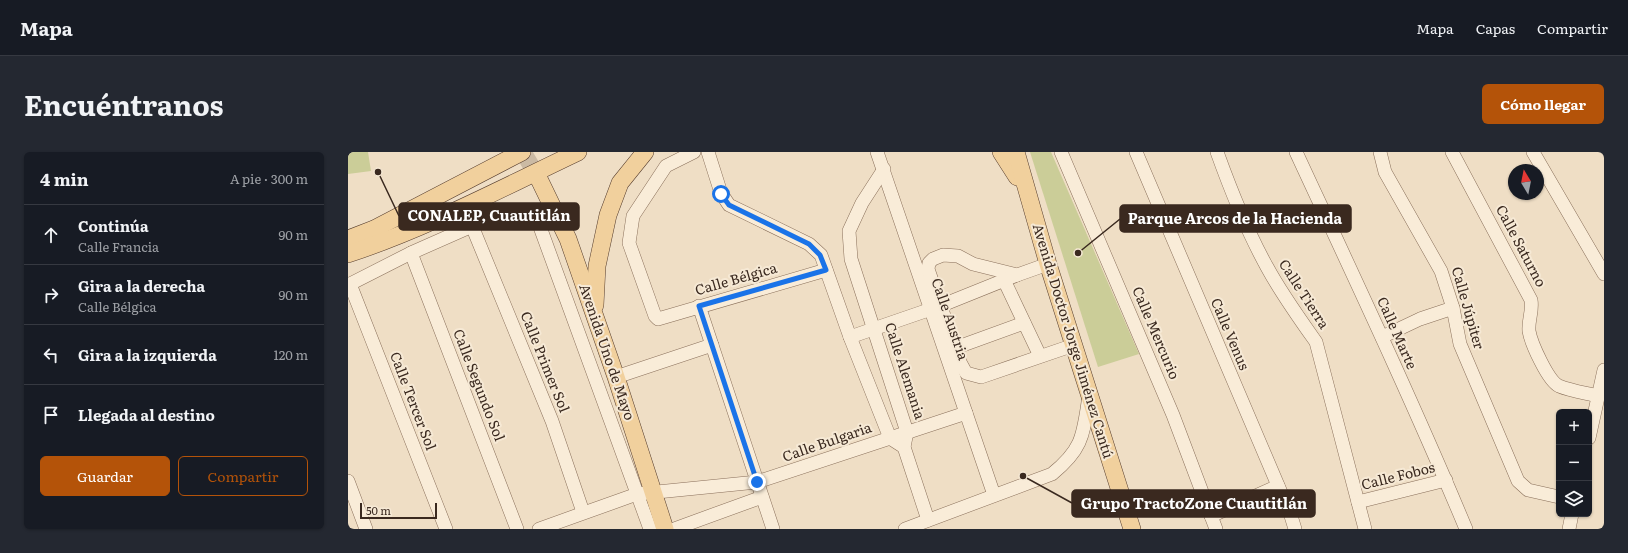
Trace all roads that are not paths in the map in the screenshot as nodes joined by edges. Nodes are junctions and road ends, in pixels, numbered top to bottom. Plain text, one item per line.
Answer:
1 (522, 152) edge
2 (578, 152) edge
3 (645, 152) edge
4 (694, 152) edge
5 (708, 152) edge
6 (877, 152) edge
7 (1001, 152) edge
8 (1016, 152) edge
9 (1061, 152) edge
10 (1136, 152) edge
11 (1217, 152) edge
12 (1296, 152) edge
13 (1380, 152) edge
14 (1452, 152) edge
15 (1533, 152) edge
16 (884, 169) junction
17 (539, 179) tunnel mouth
18 (1027, 194) junction
19 (472, 226) junction
20 (378, 236) junction
21 (348, 240) edge
22 (411, 253) junction
23 (348, 254) edge
24 (1048, 264) junction
25 (826, 270) junction
26 (1604, 274) edge
27 (1017, 275) junction
28 (1004, 280) junction
29 (349, 285) edge
30 (699, 306) junction
31 (935, 308) junction
32 (1453, 308) junction
33 (596, 320) junction
34 (1024, 323) junction
35 (874, 328) junction
36 (850, 337) junction
37 (1382, 337) junction
38 (712, 345) junction
39 (1074, 345) junction
40 (955, 348) junction
41 (1040, 356) junction
42 (1604, 370) edge
43 (616, 377) junction
44 (1089, 394) junction
45 (1598, 396) junction
46 (966, 413) junction
47 (1592, 424) edge
48 (907, 432) junction
49 (890, 438) junction
50 (904, 447) junction
51 (1446, 480) junction
52 (348, 481) edge
53 (757, 482) junction
54 (1278, 486) junction
55 (645, 493) junction
56 (994, 495) junction
57 (1556, 496) edge
58 (762, 497) junction
59 (1358, 502) junction
60 (583, 512) junction
61 (1211, 516) junction
62 (1571, 517) edge
63 (928, 520) junction
64 (566, 524) edge
65 (366, 529) edge
66 (446, 529) edge
67 (518, 529) edge
68 (539, 529) edge
69 (650, 529) edge
70 (665, 529) edge
71 (674, 529) edge
72 (773, 529) edge
73 (905, 529) edge
74 (1132, 529) edge
75 (1216, 529) edge
76 (1294, 529) edge
77 (1365, 529) edge
78 (1466, 529) edge
79 (1569, 529) edge

1 - 20 main road
2 - 20 main road
3 - 33 main road
4 - 30 street, Calle Bélgica
5 - 25 street
6 - 16 street, Calle Austria
7 - 18 main road
8 - 18 main road, Avenida Doctor Jorge Jiménez Cantú
9 - 61 street, Calle Mercurio
10 - 54 street, Calle Venus
11 - 59 street, Calle Tierra
12 - 37 street, Calle Marte
13 - 32 street, Calle Júpiter
14 - 45 street, Calle Saturno
15 - 26 street
16 - 31 street, Calle Austria
16 - 35 street, Calle Alemania
17 - 33 main road, Avenida Uno de Mayo
18 - 24 main road, Avenida Doctor Jorge Jiménez Cantú
19 - 22 street
19 - 55 street
19 - 60 street, Calle Primer Sol
20 - 21 main road
20 - 23 main road
22 - 29 street
22 - 67 street, Calle Segundo Sol
24 - 27 street
24 - 39 main road, Avenida Doctor Jorge Jiménez Cantú
25 - 30 street, Calle Bélgica
25 - 36 street
27 - 28 street
27 - 31 street
28 - 31 street
28 - 34 street
29 - 66 street, Calle Tercer Sol
30 - 38 street
31 - 35 street
31 - 40 street
31 - 46 street, Calle Austria
32 - 37 street
32 - 57 street, Calle Júpiter
33 - 43 main road, Avenida Uno de Mayo
34 - 40 street
34 - 41 street
35 - 36 street
35 - 48 street, Calle Alemania
36 - 49 street
37 - 51 street, Calle Marte
38 - 43 street
38 - 53 street
39 - 41 street
39 - 44 main road, Avenida Doctor Jorge Jiménez Cantú
40 - 41 street
42 - 45 street
43 - 55 main road, Avenida Uno de Mayo
44 - 56 street
44 - 74 main road, Avenida Doctor Jorge Jiménez Cantú
45 - 47 street
46 - 48 street, Calle Bulgaria
46 - 56 street, Calle Austria
48 - 49 street, Calle Bulgaria
48 - 50 street, Calle Alemania
49 - 50 street
49 - 53 street, Calle Bulgaria
50 - 63 street, Calle Alemania
51 - 59 street, Calle Fobos
51 - 78 street, Calle Marte
52 - 65 street
53 - 55 street, Calle Bulgaria
53 - 58 street
54 - 61 street
54 - 76 street, Calle Venus
55 - 60 street, Calle Bulgaria
55 - 69 street
55 - 70 main road, Avenida Uno de Mayo
56 - 63 street
58 - 71 street
58 - 72 street
59 - 77 street, Calle Tierra
60 - 64 street, Calle Bulgaria
61 - 75 street, Calle Mercurio
62 - 79 street
63 - 73 street
64 - 68 street, Calle Bulgaria

